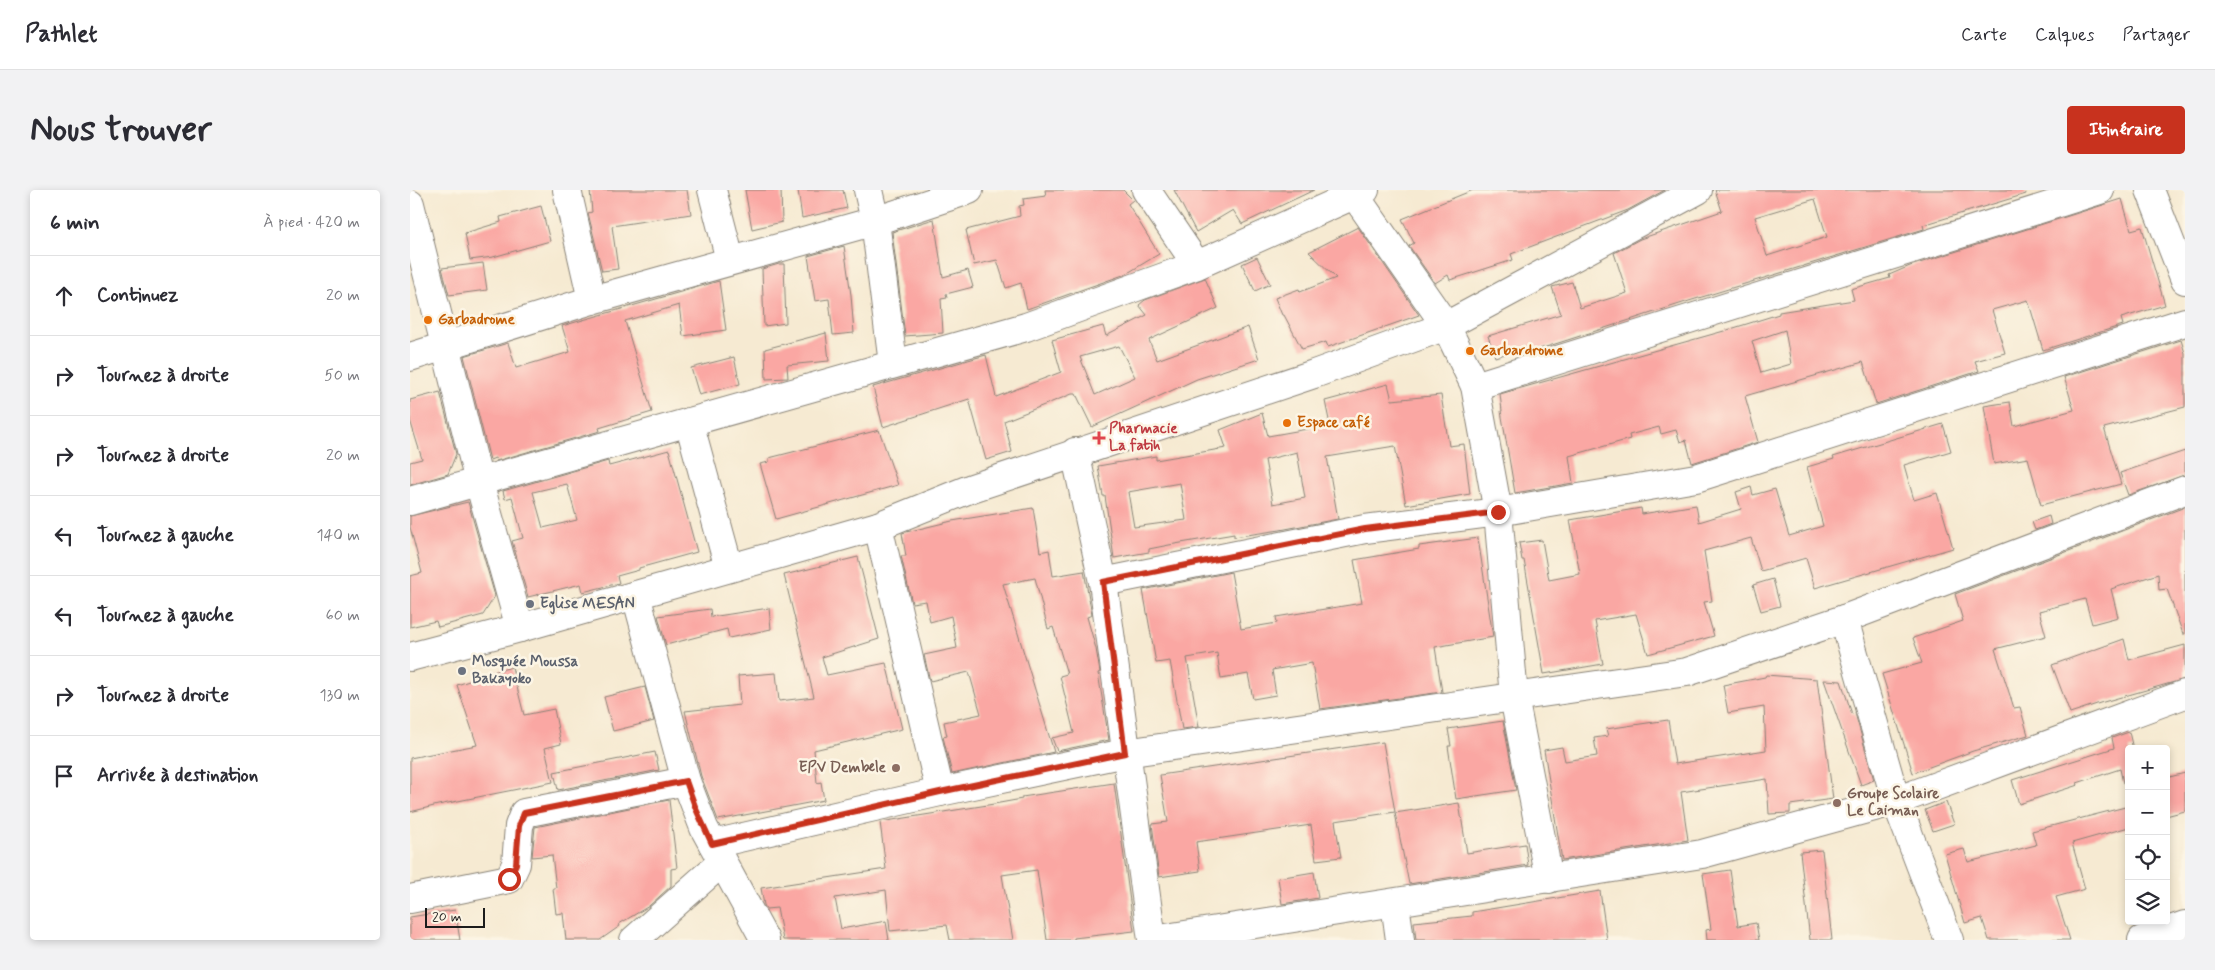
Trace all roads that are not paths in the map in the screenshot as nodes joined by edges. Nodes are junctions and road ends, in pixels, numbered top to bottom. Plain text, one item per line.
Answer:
1 (566, 190) edge
2 (712, 190) edge
3 (868, 190) edge
4 (969, 190) edge
5 (1146, 190) edge
6 (1698, 190) edge
7 (2100, 190) edge
8 (2150, 190) edge
9 (1357, 192) edge
10 (410, 204) edge
11 (875, 221) junction
12 (730, 260) junction
13 (1197, 265) junction
14 (2185, 280) edge
15 (592, 300) junction
16 (2185, 322) edge
17 (1446, 326) junction
18 (445, 346) junction
19 (410, 357) edge
20 (893, 364) junction
21 (1475, 386) junction
22 (689, 422) junction
23 (1075, 452) junction
24 (479, 482) junction
25 (2185, 490) edge
26 (410, 500) edge
27 (1498, 512) junction
28 (878, 526) junction
29 (729, 568) junction
30 (1103, 582) junction
31 (636, 595) junction
32 (1844, 619) junction
33 (520, 628) junction
34 (410, 657) edge
35 (2185, 694) edge
36 (1514, 697) junction
37 (1125, 753) junction
38 (686, 781) junction
39 (940, 792) junction
40 (1896, 801) junction
41 (717, 853) junction
42 (1549, 879) junction
43 (410, 899) edge
44 (1395, 903) junction
45 (2185, 925) edge
46 (634, 940) edge
47 (765, 940) edge
48 (1152, 940) edge
49 (1400, 940) edge
50 (1949, 940) edge
51 (2142, 940) edge

1 - 15 street
2 - 12 street
3 - 11 street
4 - 11 street
5 - 13 street
6 - 17 street
7 - 21 street
8 - 14 street
9 - 13 street
9 - 17 street
10 - 18 street
11 - 12 street
11 - 20 street
12 - 15 street
13 - 20 street
15 - 18 street
16 - 27 street
17 - 21 street
17 - 23 street
18 - 19 street
18 - 24 street
20 - 22 street
21 - 27 street
22 - 24 street
22 - 29 street
23 - 28 street
23 - 30 street
24 - 26 street
24 - 33 street
25 - 32 street
27 - 30 street
27 - 36 street
28 - 29 street
28 - 39 street
29 - 31 street
30 - 37 street
31 - 33 street
31 - 38 street
32 - 36 street
32 - 40 street
33 - 34 street
35 - 40 street
36 - 37 street
36 - 42 street
37 - 39 street
37 - 48 street
38 - 41 street
38 - 43 street
39 - 41 street
40 - 42 street
40 - 50 street
41 - 46 street
41 - 47 street
42 - 44 street
44 - 48 street
44 - 49 street
45 - 51 street

